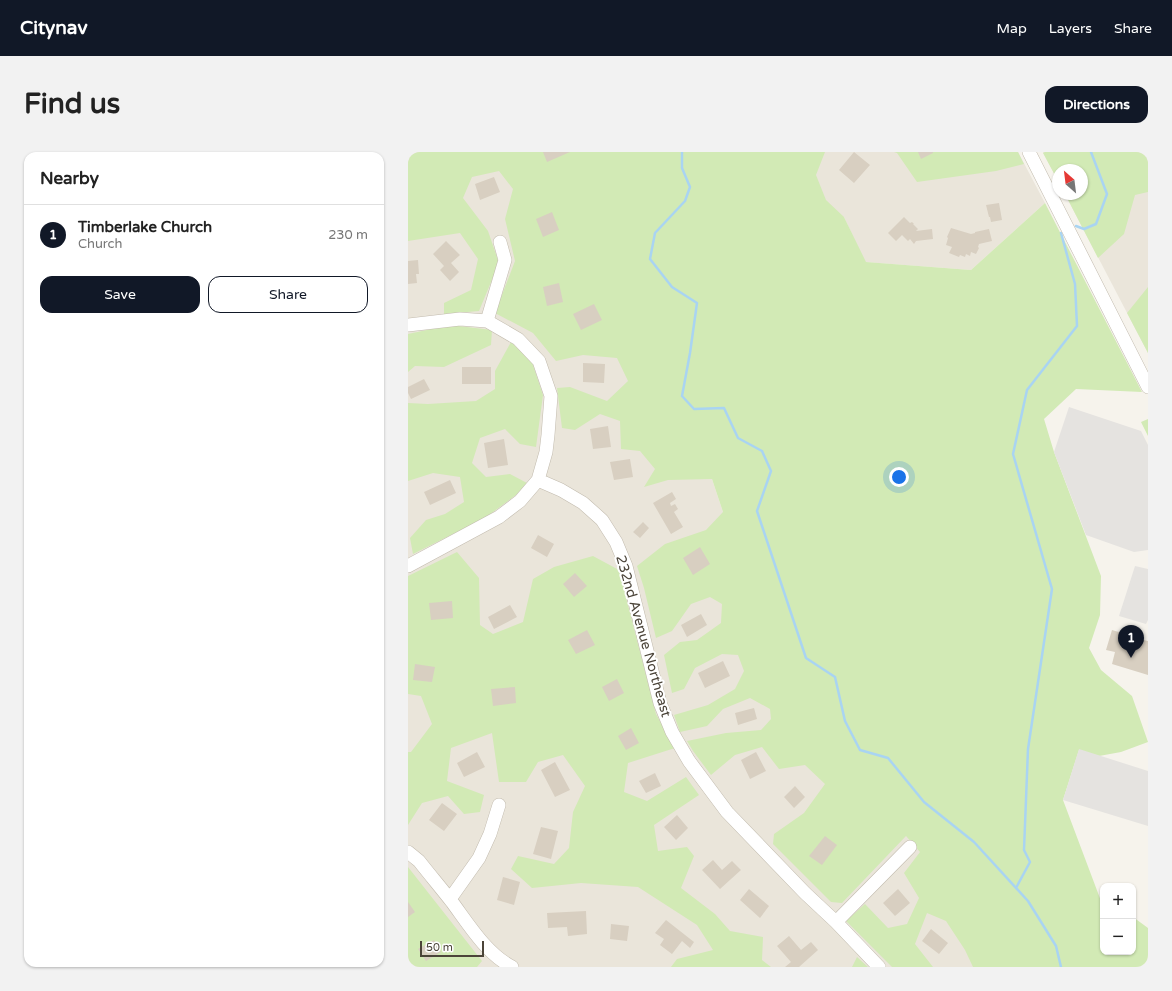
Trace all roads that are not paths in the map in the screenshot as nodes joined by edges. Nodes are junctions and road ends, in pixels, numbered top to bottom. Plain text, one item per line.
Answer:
1 (1029, 152) edge
2 (500, 242) dead end
3 (487, 321) junction
4 (408, 325) edge
5 (1148, 387) edge
6 (538, 480) junction
7 (408, 566) edge
8 (500, 805) dead end
9 (910, 847) dead end
10 (408, 852) edge
11 (450, 899) junction
12 (836, 922) junction
13 (512, 967) edge
14 (879, 967) edge

1 - 5 street
2 - 3 street
3 - 4 street
3 - 6 street
6 - 7 street
6 - 12 street, 232nd Avenue Northeast
8 - 11 street
9 - 12 street
10 - 11 street
11 - 13 street
12 - 14 street, 232nd Avenue Northeast

